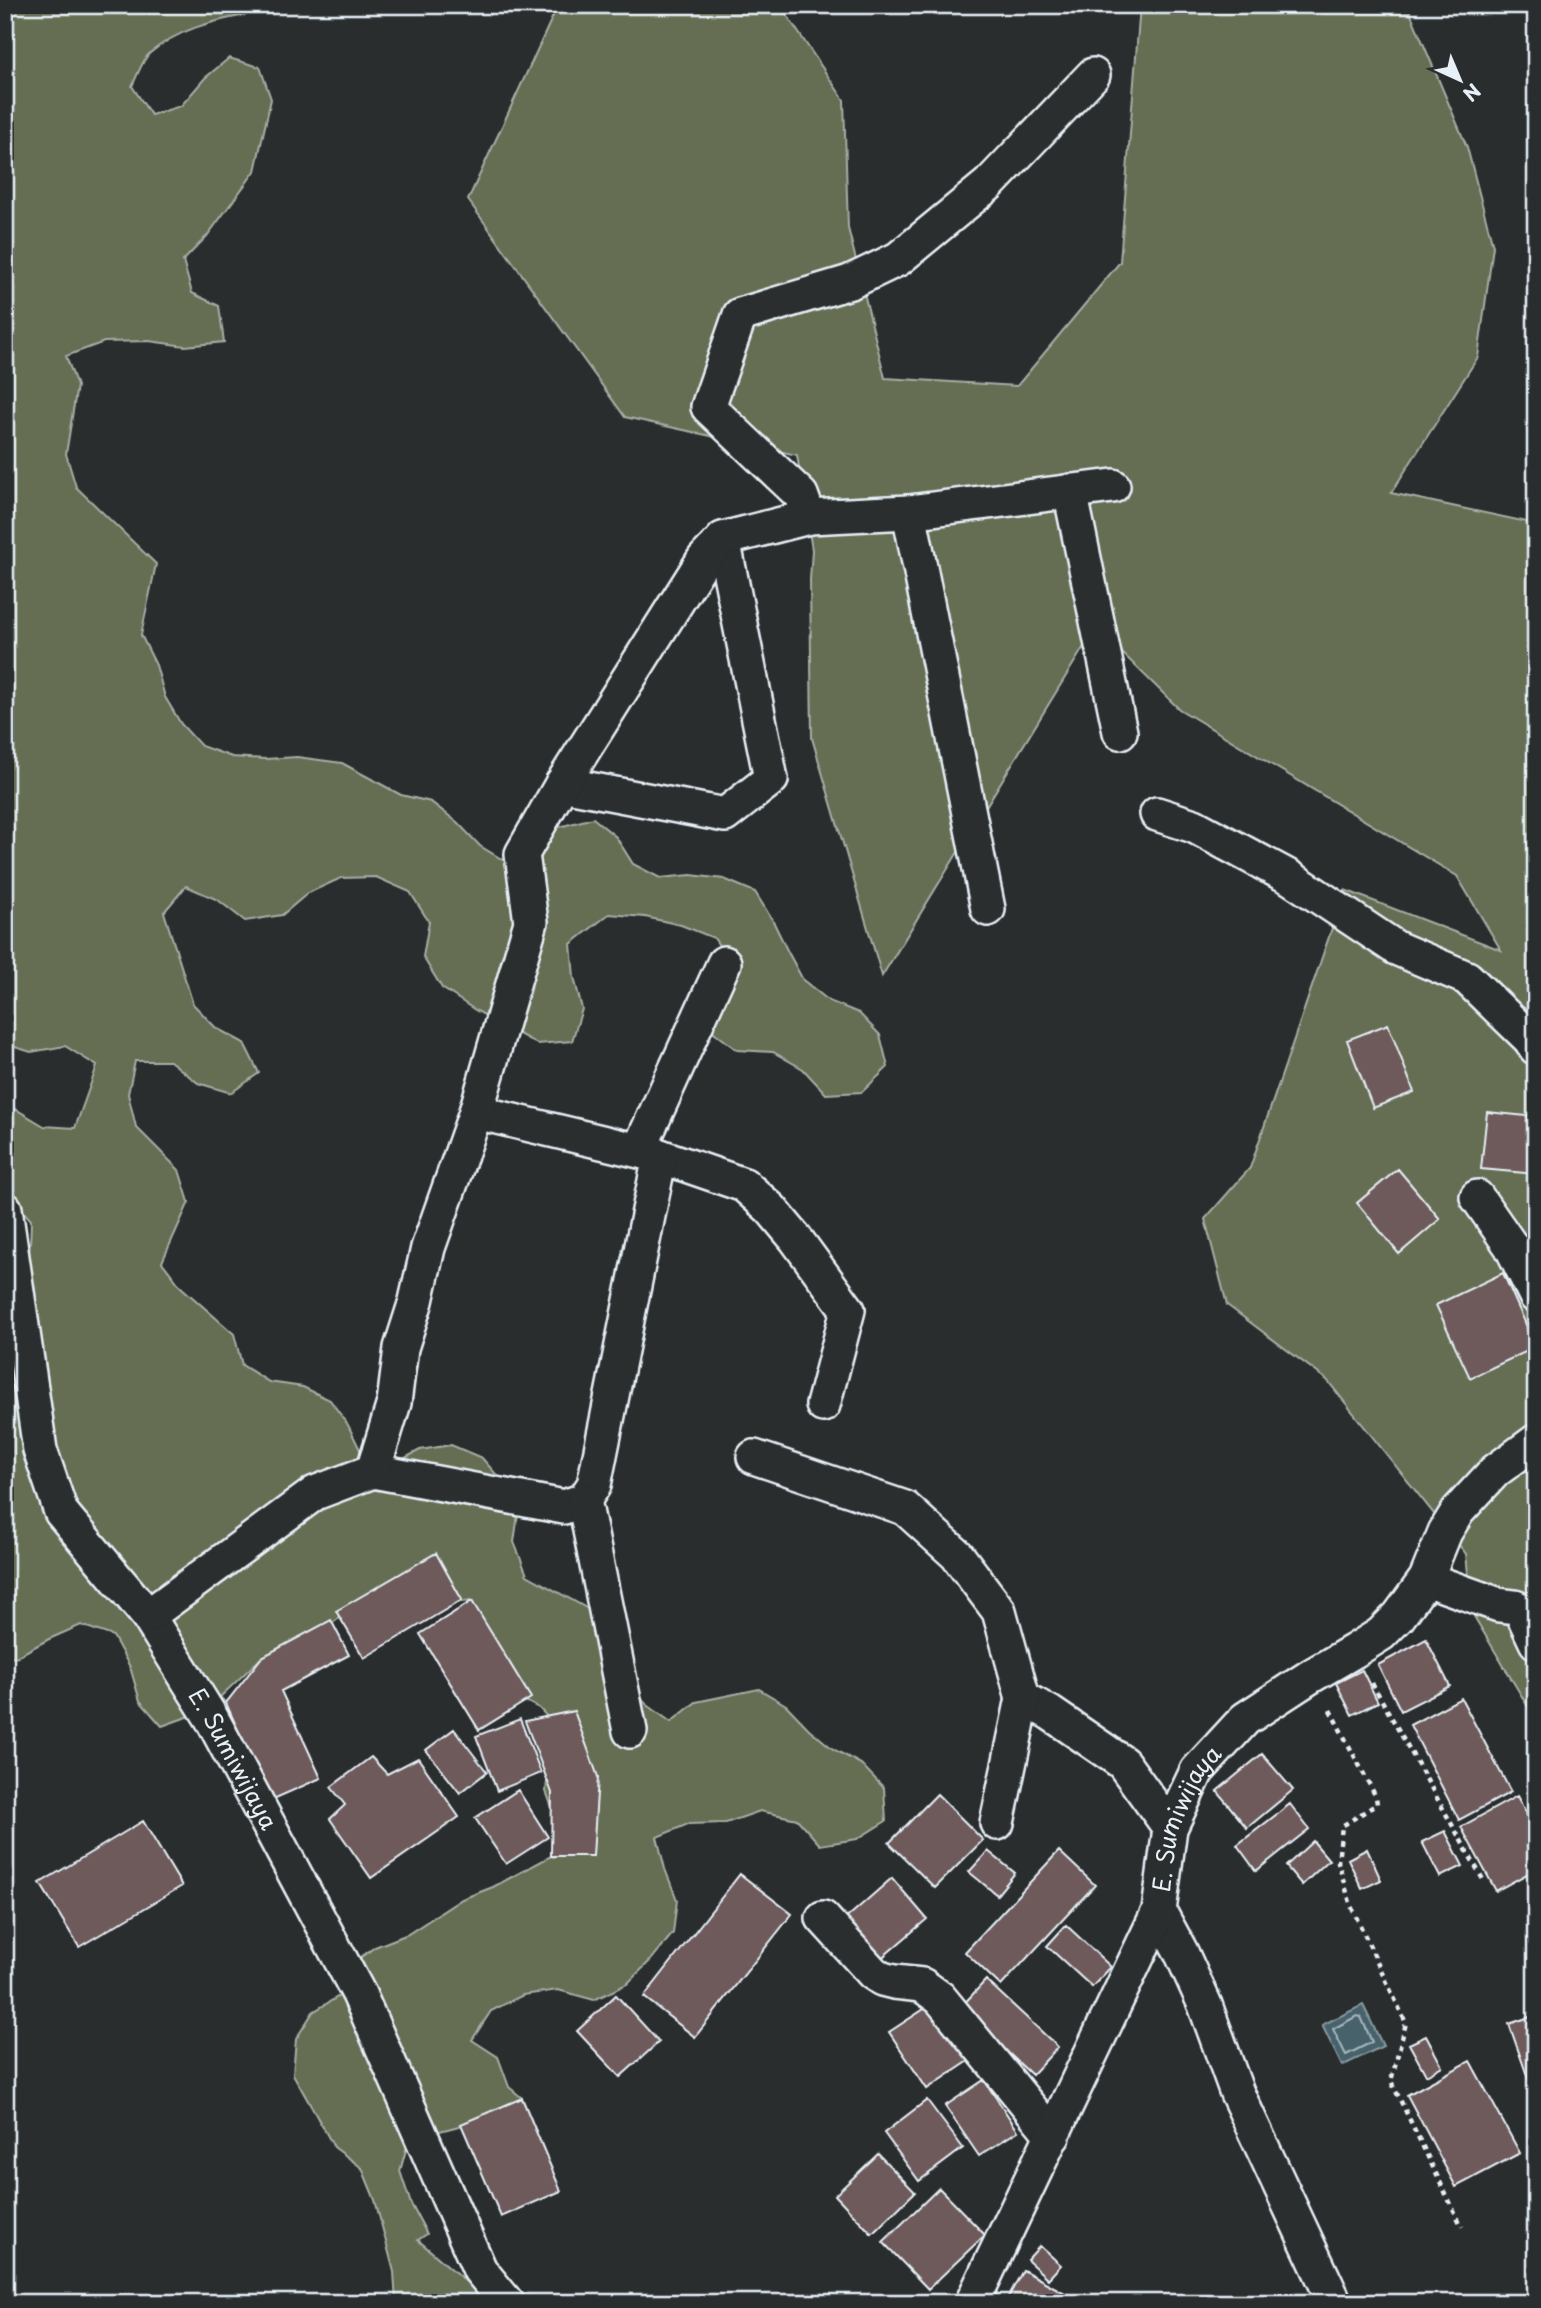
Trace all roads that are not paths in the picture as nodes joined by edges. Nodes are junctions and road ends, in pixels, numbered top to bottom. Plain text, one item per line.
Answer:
1 (1093, 75) dead end
2 (1113, 486) dead end
3 (1070, 491) junction
4 (909, 512) junction
5 (809, 517) junction
6 (723, 539) junction
7 (1120, 732) dead end
8 (562, 784) junction
9 (1157, 814) dead end
10 (988, 909) dead end
11 (724, 963) dead end
12 (1536, 1048) edge
13 (476, 1112) junction
14 (650, 1153) junction
15 (1477, 1197) dead end
16 (5, 1209) edge
17 (1536, 1296) edge
18 (823, 1405) dead end
19 (1536, 1441) edge
20 (754, 1457) dead end
21 (373, 1471) junction
22 (584, 1500) junction
23 (1426, 1579) junction
24 (148, 1616) junction
25 (1536, 1643) edge
26 (1023, 1698) junction
27 (630, 1731) dead end
28 (997, 1823) dead end
29 (1170, 1828) junction
30 (1159, 1911) junction
31 (823, 1918) dead end
32 (1053, 2136) junction
33 (507, 2303) edge
34 (972, 2303) edge
35 (1335, 2303) edge

1 - 5 street
2 - 3 street
3 - 4 street
3 - 7 street
4 - 5 street
4 - 10 street
5 - 6 street
6 - 8 street
6 - 8 street
8 - 13 street
9 - 12 street
11 - 14 street
13 - 14 street
13 - 21 street
14 - 18 street
14 - 22 street
15 - 17 street
16 - 24 street, E. Sumiwijaya
19 - 23 street, E. Sumiwijaya
20 - 26 street
21 - 22 street
21 - 24 street
22 - 27 street
23 - 25 street
23 - 29 street, E. Sumiwijaya
24 - 33 street, E. Sumiwijaya
26 - 28 street
26 - 29 street
29 - 30 street, E. Sumiwijaya
30 - 32 street, E. Sumiwijaya
30 - 35 street
31 - 32 street
32 - 34 street, E. Sumiwijaya

